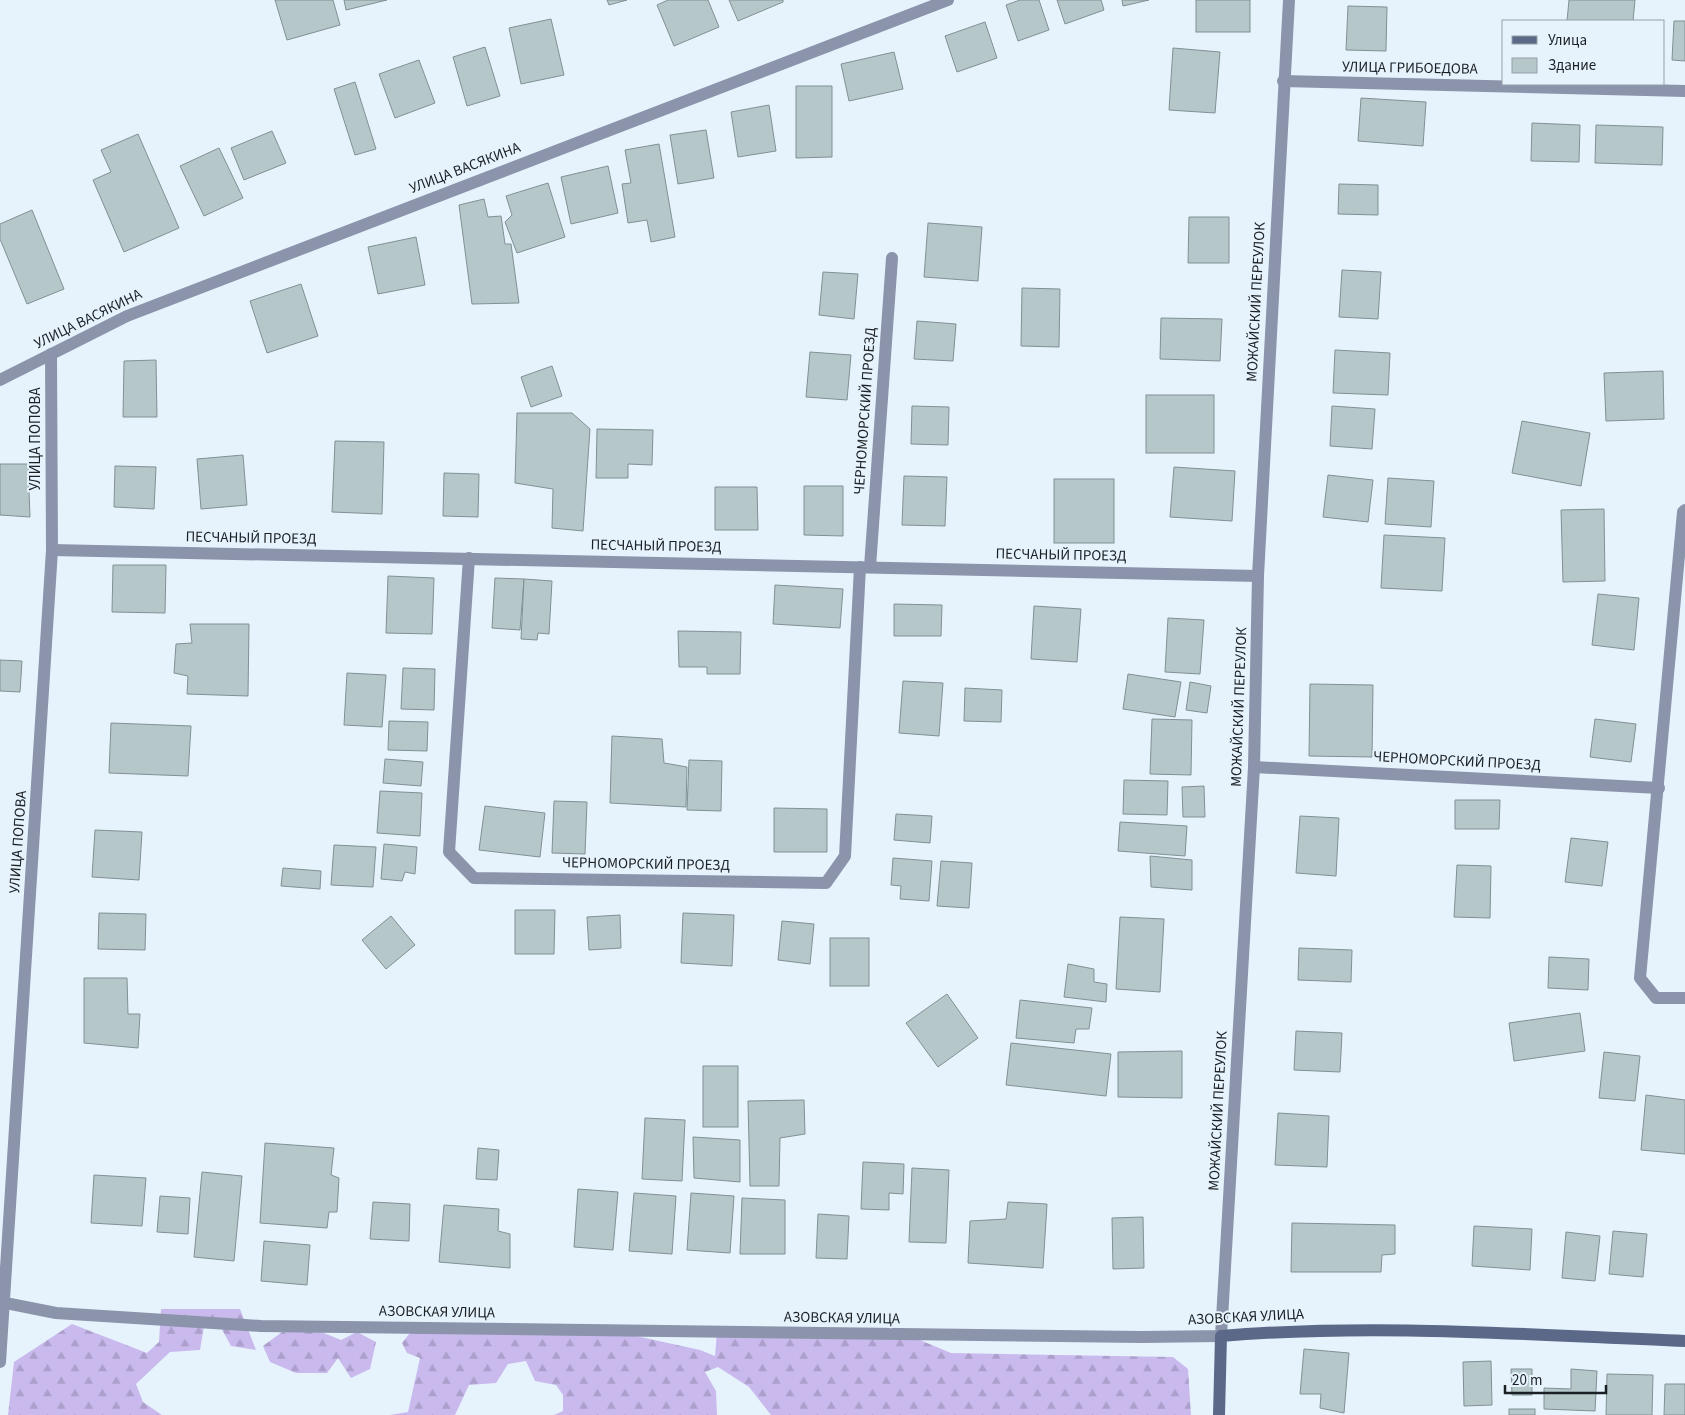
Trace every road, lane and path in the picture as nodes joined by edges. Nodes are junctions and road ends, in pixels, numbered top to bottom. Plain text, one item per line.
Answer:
1 (948, 0) edge
2 (1289, 0) edge
3 (1284, 81) junction
4 (1685, 91) edge
5 (892, 258) dead end
6 (51, 354) junction
7 (0, 380) edge
8 (1685, 510) edge
9 (52, 550) junction
10 (469, 558) junction
11 (865, 567) junction
12 (1258, 576) junction
13 (1254, 767) junction
14 (1659, 788) junction
15 (1685, 998) edge
16 (2, 1303) edge
17 (1220, 1336) junction
18 (1685, 1341) edge
19 (0, 1362) edge
20 (1219, 1415) edge

1 - 6 street, УЛИЦА ВАСЯКИНА
2 - 3 street, МОЖАЙСКИЙ ПЕРЕУЛОК
3 - 4 street, УЛИЦА ГРИБОЕДОВА
3 - 12 street, МОЖАЙСКИЙ ПЕРЕУЛОК
5 - 11 street, ЧЕРНОМОРСКИЙ ПРОЕЗД
6 - 7 street, УЛИЦА ВАСЯКИНА
6 - 9 street, УЛИЦА ПОПОВА
8 - 14 street
9 - 10 street, ПЕСЧАНЫЙ ПРОЕЗД
9 - 16 street, УЛИЦА ПОПОВА
10 - 11 street, ПЕСЧАНЫЙ ПРОЕЗД
10 - 11 street, ЧЕРНОМОРСКИЙ ПРОЕЗД
11 - 12 street, ПЕСЧАНЫЙ ПРОЕЗД
12 - 13 street, МОЖАЙСКИЙ ПЕРЕУЛОК
13 - 14 street, ЧЕРНОМОРСКИЙ ПРОЕЗД
13 - 17 street, МОЖАЙСКИЙ ПЕРЕУЛОК
14 - 15 street
16 - 17 street, АЗОВСКАЯ УЛИЦА
16 - 19 street, УЛИЦА ПОПОВА
17 - 18 street, АЗОВСКАЯ УЛИЦА
17 - 20 street, МОЖАЙСКИЙ ПЕРЕУЛОК

